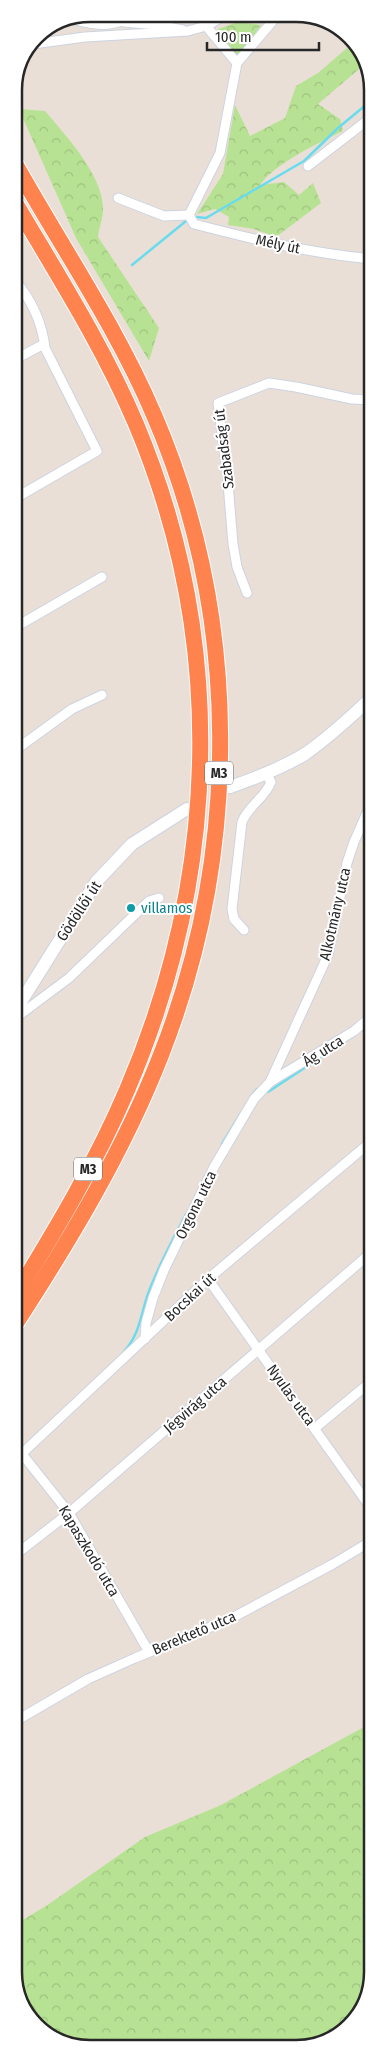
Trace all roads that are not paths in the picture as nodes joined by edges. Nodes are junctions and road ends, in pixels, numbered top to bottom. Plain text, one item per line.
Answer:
1 (89, 22) edge
2 (124, 22) joint
3 (213, 22) edge
4 (271, 22) edge
5 (206, 26) junction
6 (188, 31) junction
7 (43, 43) edge
8 (237, 63) junction
9 (364, 123) edge
10 (308, 166) dead end
11 (23, 177) edge
12 (118, 198) dead end
13 (23, 216) edge
14 (189, 216) junction
15 (364, 258) edge
16 (23, 290) edge
17 (44, 344) junction
18 (23, 355) edge
19 (364, 400) edge
20 (23, 493) edge
21 (102, 577) dead end
22 (247, 593) dead end
23 (23, 623) edge
24 (102, 695) dead end
25 (364, 704) edge
26 (23, 745) edge
27 (266, 774) junction
28 (230, 787) dead end
29 (187, 809) dead end
30 (364, 818) edge
31 (159, 898) dead end
32 (244, 930) dead end
33 (23, 999) edge
34 (23, 1013) edge
35 (364, 1023) edge
36 (270, 1082) junction
37 (364, 1148) edge
38 (364, 1259) edge
39 (208, 1279) junction
40 (22, 1284) edge
41 (22, 1313) edge
42 (145, 1339) junction
43 (259, 1349) junction
44 (364, 1387) edge
45 (315, 1428) junction
46 (22, 1454) joint
47 (364, 1498) edge
48 (69, 1514) junction
49 (364, 1545) edge
50 (22, 1550) edge
51 (149, 1652) junction
52 (22, 1717) edge

1 - 2 street
2 - 6 street
3 - 5 street
4 - 8 street
5 - 6 street
5 - 8 street
6 - 7 street
8 - 14 street
9 - 10 street
11 - 41 highway, M3
12 - 14 street
13 - 40 highway, M3
14 - 15 street, Mély út
16 - 17 street
17 - 18 street
17 - 20 street
19 - 22 street, Szabadság út
21 - 23 street
24 - 26 street
25 - 27 main road
27 - 28 main road
27 - 32 street
29 - 33 main road, Gödöllői út
30 - 36 street, Alkotmány utca
31 - 34 street
35 - 36 street, Ág utca
36 - 42 street, Orgona utca
37 - 39 street, Bocskai út
38 - 43 street, Jégvirág utca
39 - 42 street, Bocskai út
39 - 43 street, Nyulas utca
42 - 46 street, Bocskai út
43 - 45 street, Nyulas utca
43 - 48 street, Jégvirág utca
44 - 45 street
45 - 47 street, Nyulas utca
46 - 48 street, Kapaszkodó utca
48 - 50 street, Jégvirág utca
48 - 51 street, Kapaszkodó utca
49 - 51 street, Berektető utca
51 - 52 street, Berektető utca

